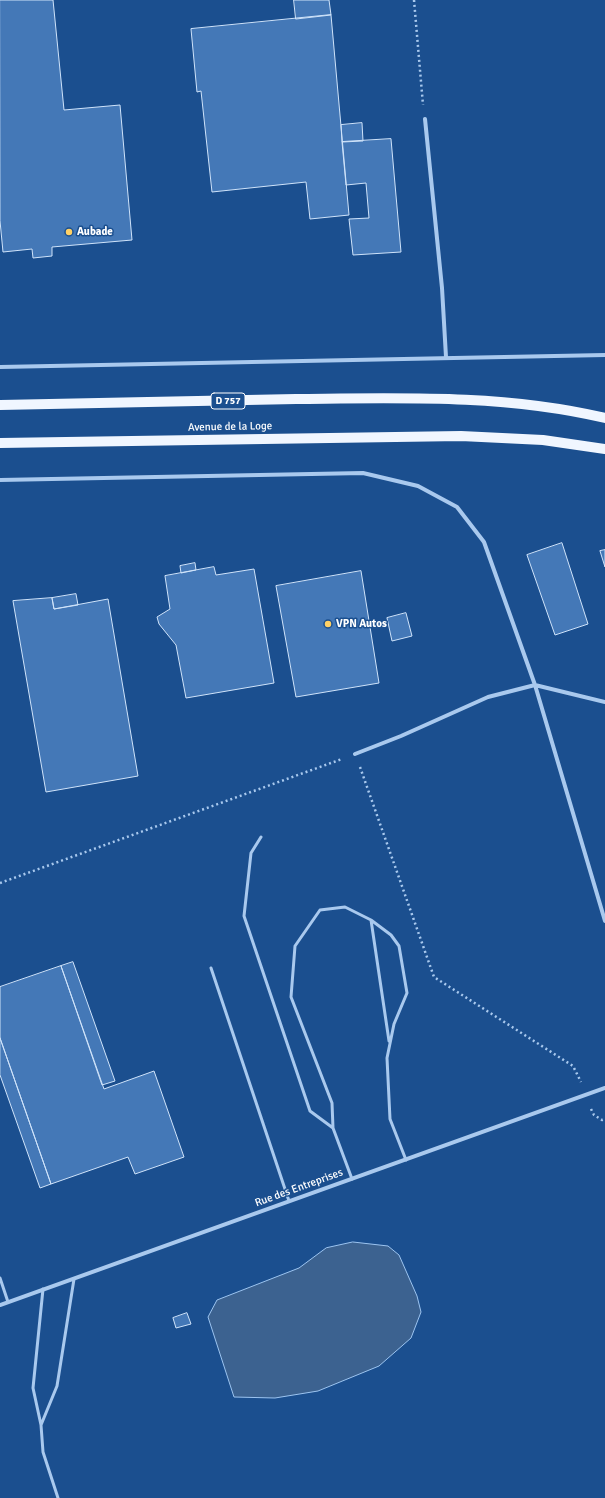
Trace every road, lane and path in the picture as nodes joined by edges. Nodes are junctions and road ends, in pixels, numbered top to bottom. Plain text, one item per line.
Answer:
1 (414, 0) edge
2 (425, 119) joint
3 (605, 355) edge
4 (446, 358) junction
5 (0, 367) edge
6 (0, 405) edge
7 (605, 418) edge
8 (0, 443) edge
9 (605, 449) edge
10 (0, 480) edge
11 (536, 685) junction
12 (605, 702) edge
13 (355, 754) junction
14 (260, 837) dead end
15 (0, 882) edge
16 (371, 920) junction
17 (605, 921) edge
18 (211, 968) dead end
19 (390, 1045) junction
20 (580, 1078) dead end
21 (605, 1088) edge
22 (594, 1115) dead end
23 (605, 1119) edge
24 (333, 1128) junction
25 (406, 1160) junction
26 (352, 1179) junction
27 (289, 1201) junction
28 (0, 1278) edge
29 (74, 1279) junction
30 (43, 1289) junction
31 (8, 1302) junction
32 (0, 1305) edge
33 (41, 1425) junction
34 (58, 1498) edge

1 - 2 path
2 - 4 street
3 - 4 street
4 - 5 street
6 - 7 main road, D 757
8 - 9 main road, Avenue de la Loge
10 - 11 street
11 - 12 street
11 - 13 street
11 - 17 street
13 - 15 path
13 - 20 path
14 - 24 lane
16 - 19 lane
16 - 19 lane
16 - 24 lane
18 - 27 lane
19 - 25 lane
21 - 25 street, Rue des Entreprises
22 - 23 path
24 - 26 lane
25 - 26 street, Rue des Entreprises
26 - 27 street, Rue des Entreprises
27 - 29 street, Rue des Entreprises
28 - 31 lane
29 - 30 street, Rue des Entreprises
29 - 33 lane
30 - 31 street, Rue des Entreprises
30 - 33 lane
31 - 32 street, Rue des Entreprises
33 - 34 lane

